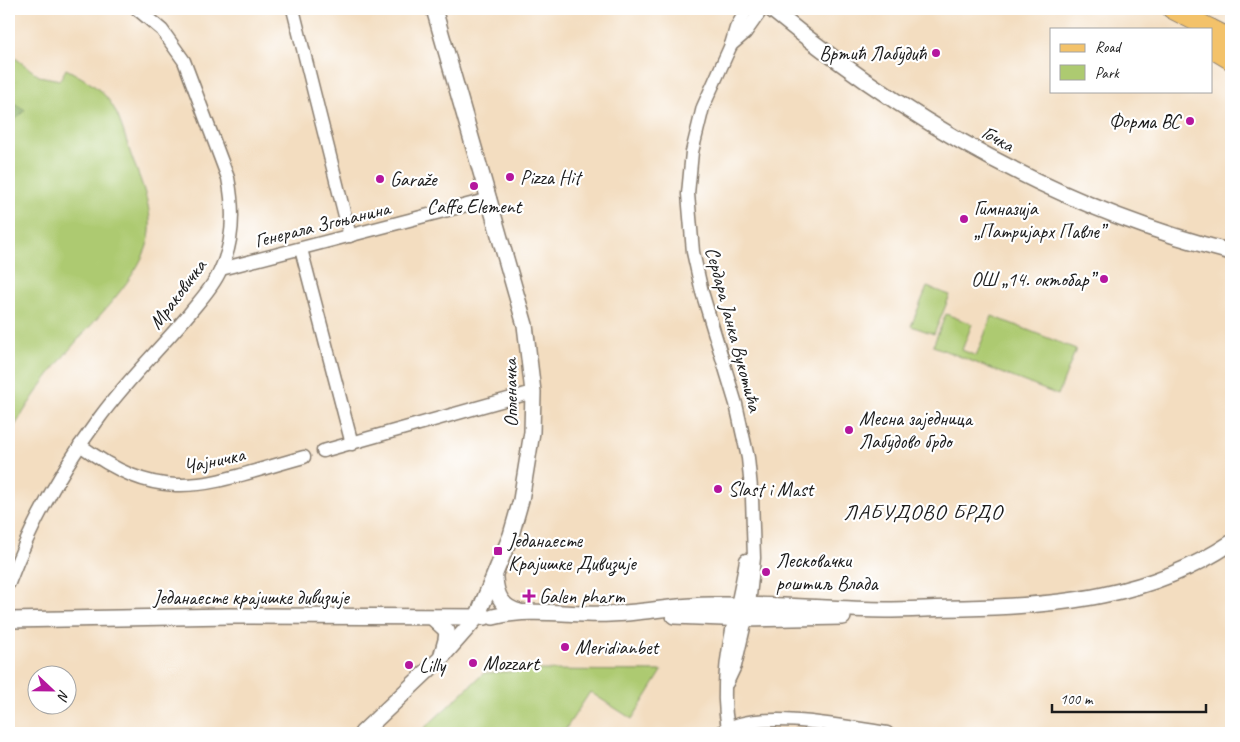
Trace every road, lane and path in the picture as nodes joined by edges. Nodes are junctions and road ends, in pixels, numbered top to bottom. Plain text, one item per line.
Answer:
1 (137, 9) edge
2 (293, 9) edge
3 (434, 9) edge
4 (747, 9) edge
5 (762, 9) edge
6 (771, 9) edge
7 (1163, 9) edge
8 (1172, 9) edge
9 (1183, 28) edge
10 (1209, 28) edge
11 (1212, 30) edge
12 (1231, 39) edge
13 (732, 45) junction
14 (1212, 49) edge
15 (1231, 60) edge
16 (490, 199) junction
17 (350, 236) junction
18 (301, 250) junction
19 (1231, 252) edge
20 (221, 269) junction
21 (533, 392) junction
22 (352, 444) junction
23 (80, 445) junction
24 (323, 451) dead end
25 (304, 458) dead end
26 (1231, 543) edge
27 (495, 577) junction
28 (9, 583) edge
29 (742, 612) junction
30 (527, 613) junction
31 (593, 615) junction
32 (477, 617) junction
33 (493, 617) junction
34 (433, 618) junction
35 (9, 620) edge
36 (440, 659) junction
37 (724, 730) edge
38 (362, 733) edge
39 (887, 733) edge

1 - 20 street, Мраковичка
2 - 17 street
3 - 16 street, Опленачка
4 - 13 street, Сердара Јанка Вукотића
5 - 13 street, Сердара Јанка Вукотића
6 - 19 street, Гочка
7 - 9 main road
8 - 10 main road
11 - 12 main road
13 - 29 street, Сердара Јанка Вукотића
14 - 15 main road
16 - 17 street, Генерала Згоњанина
16 - 21 street, Опленачка
17 - 18 street, Генерала Згоњанина
18 - 20 street, Генерала Згоњанина
18 - 22 street
20 - 23 street, Мраковичка
21 - 22 street
21 - 27 street, Опленачка
22 - 24 street
23 - 25 street, Чајничка
23 - 28 street, Мраковичка
26 - 29 street, Једанаесте крајишке дивизије
27 - 30 street
27 - 32 street, Опленачка
29 - 31 street, Једанаесте крајишке дивизије
29 - 37 street, Сердара Јанка Вукотића
30 - 31 street, Једанаесте крајишке дивизије
30 - 33 street, Једанаесте крајишке дивизије
31 - 33 street, Једанаесте крајишке дивизије
32 - 33 street, Једанаесте крајишке дивизије
32 - 34 street, Једанаесте крајишке дивизије
32 - 36 street, Опленачка
34 - 35 street, Једанаесте крајишке дивизије
34 - 36 street
36 - 38 street, Опленачка
37 - 39 street

